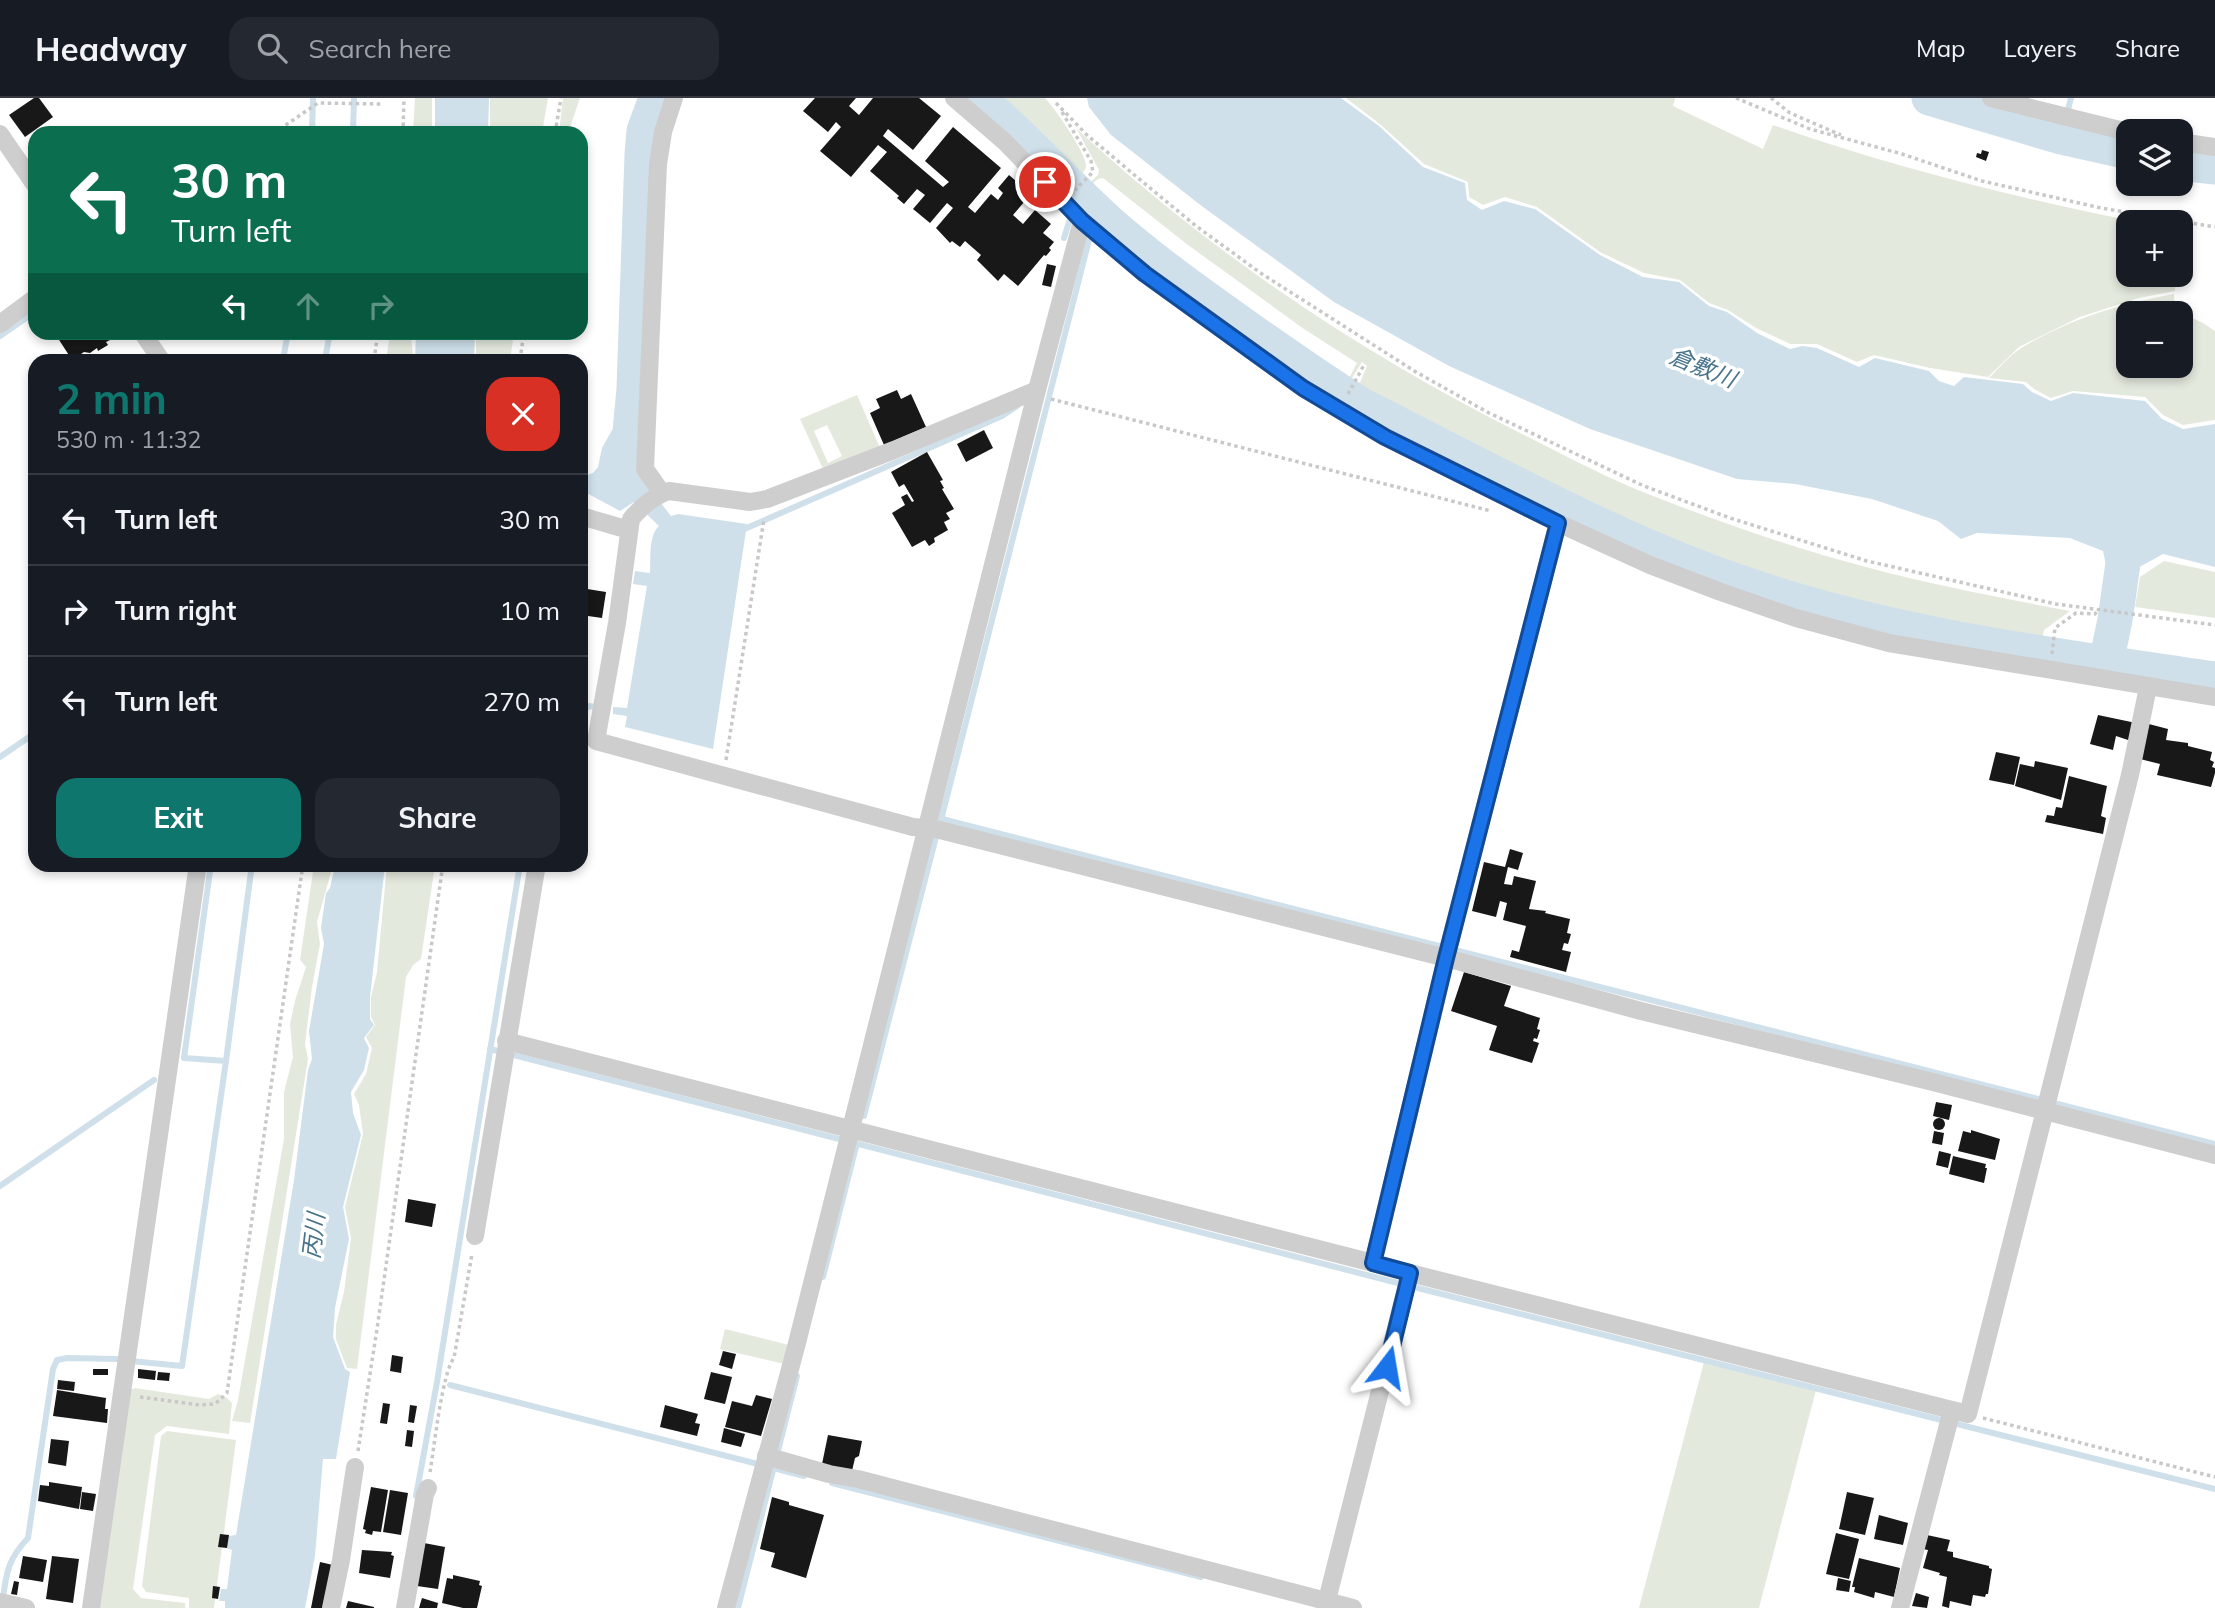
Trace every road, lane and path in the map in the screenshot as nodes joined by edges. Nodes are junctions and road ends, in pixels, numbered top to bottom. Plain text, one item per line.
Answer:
1 (404, 98) edge
2 (561, 98) edge
3 (674, 98) edge
4 (954, 98) edge
5 (1050, 98) edge
6 (1735, 98) edge
7 (1772, 98) edge
8 (1991, 98) edge
9 (1056, 103) junction
10 (382, 104) dead end
11 (284, 126) edge
12 (403, 126) edge
13 (556, 126) edge
14 (2116, 129) edge
15 (0, 134) edge
16 (1852, 140) junction
17 (2193, 144) edge
18 (2215, 147) edge
19 (28, 175) edge
20 (1082, 183) dead end
21 (1082, 221) junction
22 (2215, 227) edge
23 (28, 303) edge
24 (0, 324) edge
25 (1364, 365) dead end
26 (1353, 385) dead end
27 (1037, 390) junction
28 (1053, 400) dead end
29 (659, 495) junction
30 (765, 509) dead end
31 (1496, 513) dead end
32 (588, 518) edge
33 (1558, 523) junction
34 (629, 530) junction
35 (2097, 611) junction
36 (2215, 625) edge
37 (2053, 643) dead end
38 (2148, 687) junction
39 (2215, 697) edge
40 (589, 742) edge
41 (723, 776) junction
42 (927, 828) junction
43 (197, 872) edge
44 (302, 872) edge
45 (442, 872) edge
46 (536, 872) edge
47 (1448, 952) junction
48 (505, 1048) junction
49 (2045, 1104) junction
50 (849, 1137) junction
51 (2215, 1155) edge
52 (475, 1236) joint
53 (1373, 1263) junction
54 (1409, 1281) junction
55 (120, 1398) junction
56 (1954, 1417) junction
57 (769, 1461) junction
58 (355, 1467) joint
59 (2215, 1477) edge
60 (428, 1488) joint
61 (4, 1603) edge
62 (1325, 1605) edge
63 (26, 1608) edge
64 (91, 1608) edge
65 (331, 1608) edge
66 (405, 1608) edge
67 (726, 1608) edge
68 (1353, 1608) edge
69 (1900, 1608) edge

1 - 12 path
2 - 13 path
3 - 29 street
4 - 21 street
5 - 9 path
6 - 16 path
7 - 16 path
8 - 14 street
9 - 20 path
9 - 35 path
10 - 11 path
15 - 19 street
16 - 22 path
17 - 18 street
21 - 27 street
21 - 33 street
23 - 24 street
25 - 26 path
27 - 29 street
27 - 42 street
28 - 31 path
29 - 34 street
30 - 41 path
32 - 34 street
33 - 38 street
33 - 47 street
34 - 40 street
35 - 36 path
35 - 37 path
38 - 39 street
38 - 49 street
40 - 41 street
41 - 42 street
42 - 47 street
42 - 50 street
43 - 55 street
44 - 55 path
45 - 58 path
46 - 48 street
47 - 49 street
47 - 53 street
48 - 50 street
48 - 52 street
49 - 51 street
49 - 56 street
50 - 53 street
50 - 57 street
52 - 60 path
53 - 54 street
54 - 56 street
54 - 62 street
55 - 64 street
56 - 59 path
56 - 69 street
57 - 62 street
57 - 67 street
58 - 65 street
60 - 66 street
61 - 63 street
62 - 68 street

